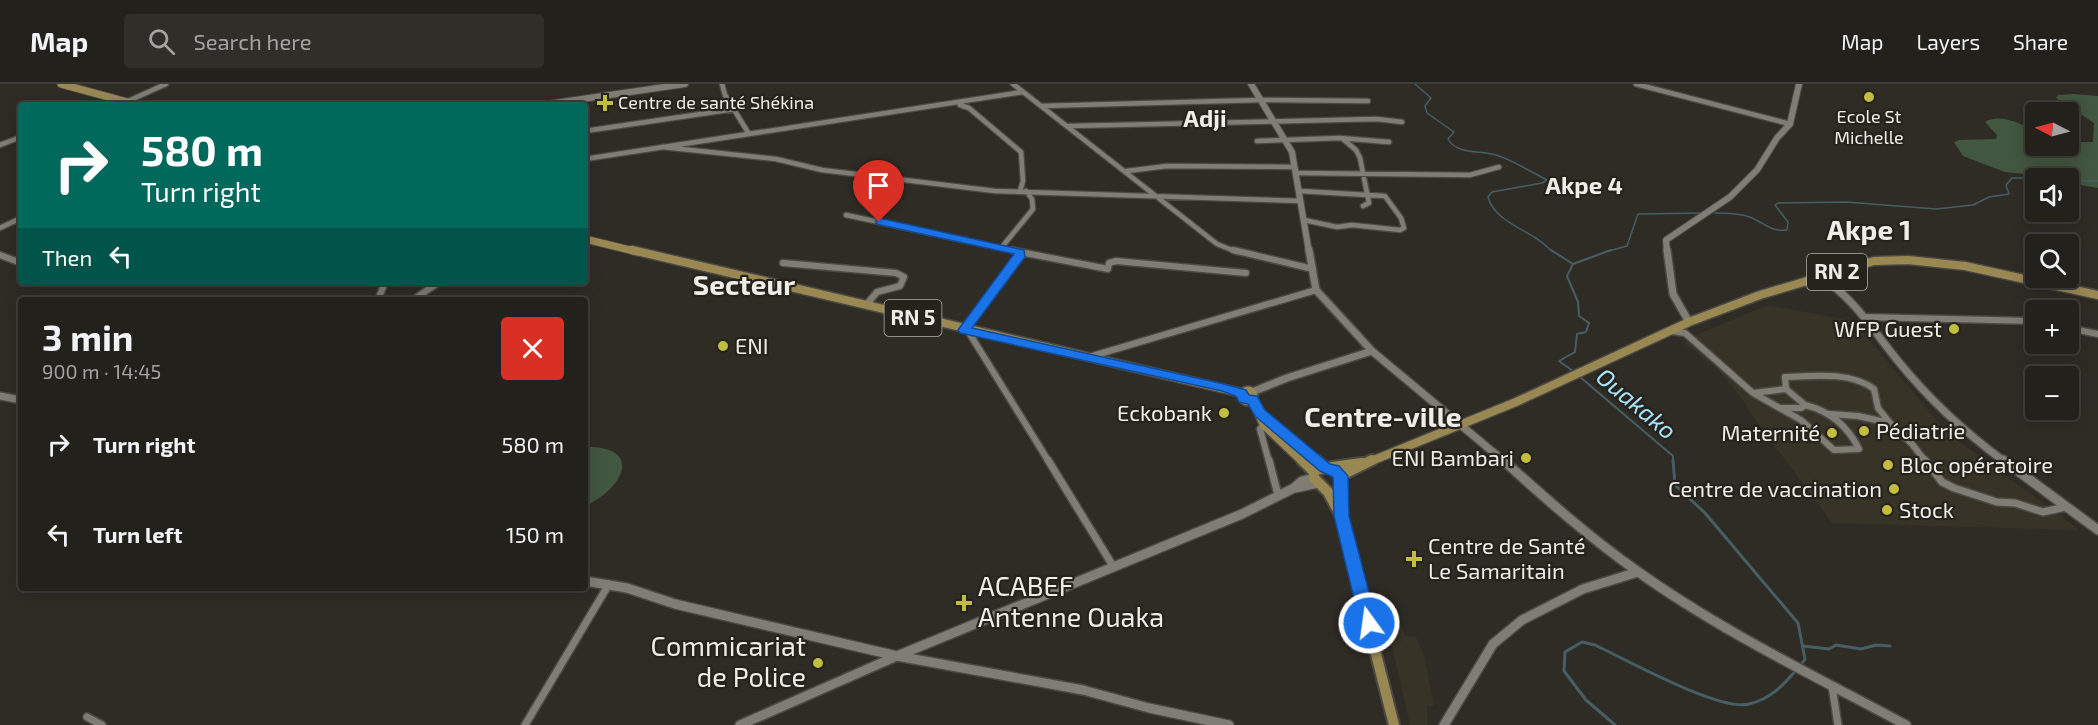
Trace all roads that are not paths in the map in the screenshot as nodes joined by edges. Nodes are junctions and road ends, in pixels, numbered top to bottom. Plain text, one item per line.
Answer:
1 (61, 84) edge
2 (166, 84) edge
3 (685, 84) edge
4 (722, 84) edge
5 (1013, 84) edge
6 (1251, 84) edge
7 (1636, 84) edge
8 (1799, 84) edge
9 (1023, 92) junction
10 (1260, 100) junction
11 (1368, 101) dead end
12 (126, 102) joint
13 (562, 102) edge
14 (953, 104) junction
15 (1040, 106) junction
16 (735, 109) junction
17 (1271, 121) junction
18 (1402, 122) dead end
19 (1790, 124) junction
20 (1069, 126) junction
21 (588, 131) edge
22 (749, 134) junction
23 (18, 138) edge
24 (1283, 138) junction
25 (1343, 140) junction
26 (1257, 141) dead end
27 (1389, 142) dead end
28 (0, 145) edge
29 (662, 147) junction
30 (588, 159) edge
31 (1499, 167) dead end
32 (1295, 170) junction
33 (1127, 171) junction
34 (1366, 175) junction
35 (1023, 191) junction
36 (1300, 191) junction
37 (1153, 195) junction
38 (1367, 195) junction
39 (1301, 201) junction
40 (1363, 206) dead end
41 (846, 215) dead end
42 (18, 219) edge
43 (1304, 220) junction
44 (0, 228) edge
45 (588, 240) edge
46 (1002, 247) junction
47 (1020, 252) junction
48 (0, 255) edge
49 (18, 262) edge
50 (783, 263) dead end
51 (1313, 269) junction
52 (1246, 273) dead end
53 (1821, 277) junction
54 (436, 285) edge
55 (1316, 290) junction
56 (2098, 296) edge
57 (418, 297) edge
58 (866, 305) junction
59 (1864, 317) junction
60 (2025, 321) edge
61 (1689, 322) junction
62 (966, 330) junction
63 (1671, 330) junction
64 (2079, 330) edge
65 (2098, 334) edge
66 (1372, 351) junction
67 (1085, 358) junction
68 (1786, 389) junction
69 (1753, 393) junction
70 (0, 396) edge
71 (1252, 396) junction
72 (18, 399) edge
73 (1805, 405) junction
74 (1781, 408) junction
75 (1825, 413) junction
76 (1461, 423) junction
77 (1890, 423) junction
78 (1268, 424) junction
79 (1283, 438) junction
80 (1368, 462) junction
81 (1328, 468) junction
82 (1317, 479) junction
83 (1340, 479) junction
84 (1278, 495) junction
85 (2066, 507) junction
86 (1341, 516) junction
87 (2098, 530) edge
88 (1113, 566) junction
89 (1638, 572) junction
90 (588, 581) edge
91 (610, 584) junction
92 (897, 656) junction
93 (1832, 685) junction
94 (87, 717) dead end
95 (102, 725) edge
96 (525, 725) edge
97 (740, 725) edge
98 (1229, 725) edge
99 (1394, 725) edge
100 (1444, 725) edge
101 (1838, 725) edge
102 (1906, 725) edge

1 - 12 main road
2 - 12 street
3 - 13 street
4 - 16 street
5 - 9 street
6 - 10 street
7 - 19 street
8 - 19 street
9 - 14 street
9 - 15 street
10 - 11 street
10 - 15 street
10 - 17 street
14 - 22 street
14 - 35 street
15 - 20 street
16 - 21 street
16 - 22 street
17 - 18 street
17 - 20 street
17 - 24 street
19 - 61 street
20 - 33 street
22 - 29 street
23 - 28 street
24 - 25 street
24 - 26 street
24 - 32 street
25 - 27 street
25 - 34 street
29 - 30 street
29 - 35 street
31 - 34 street
32 - 33 street
32 - 34 street
32 - 36 street
33 - 37 street
34 - 38 street
35 - 37 street
35 - 46 street
36 - 38 street
36 - 39 street
37 - 39 street
37 - 51 street
38 - 40 street
38 - 43 street
39 - 43 street
41 - 46 street
42 - 44 street
43 - 51 street
45 - 58 main road, RN 5
46 - 47 street
47 - 52 street
47 - 62 street
48 - 49 street
50 - 58 street
51 - 55 street
53 - 56 main road, RN 2
53 - 59 street
53 - 61 main road, RN 2
54 - 57 street
55 - 66 street
55 - 67 street
58 - 62 main road, RN 5
59 - 60 street
59 - 85 street
61 - 63 main road, RN 2
62 - 67 main road, RN 5
62 - 88 street
63 - 69 street
63 - 76 main road, RN 2
64 - 65 street
66 - 71 street
66 - 76 street
67 - 71 main road, RN 5
68 - 69 street
68 - 73 street
68 - 77 street
69 - 74 street
70 - 72 street
71 - 78 main road
73 - 74 street
73 - 75 street
74 - 75 street
75 - 77 street
76 - 80 main road, RN 2
76 - 89 street
77 - 85 street
78 - 79 main road
78 - 84 street
79 - 81 main road
79 - 82 main road
80 - 81 main road, RN 2
80 - 83 main road, RN 2
81 - 82 main road
81 - 83 main road
82 - 83 main road
82 - 84 street
82 - 86 main road
83 - 86 main road
84 - 88 street
85 - 87 street
86 - 99 main road
88 - 92 street
89 - 93 street
89 - 100 street
90 - 91 street
91 - 92 street
91 - 96 street
92 - 97 street
92 - 98 street
93 - 101 street
93 - 102 street
94 - 95 street

